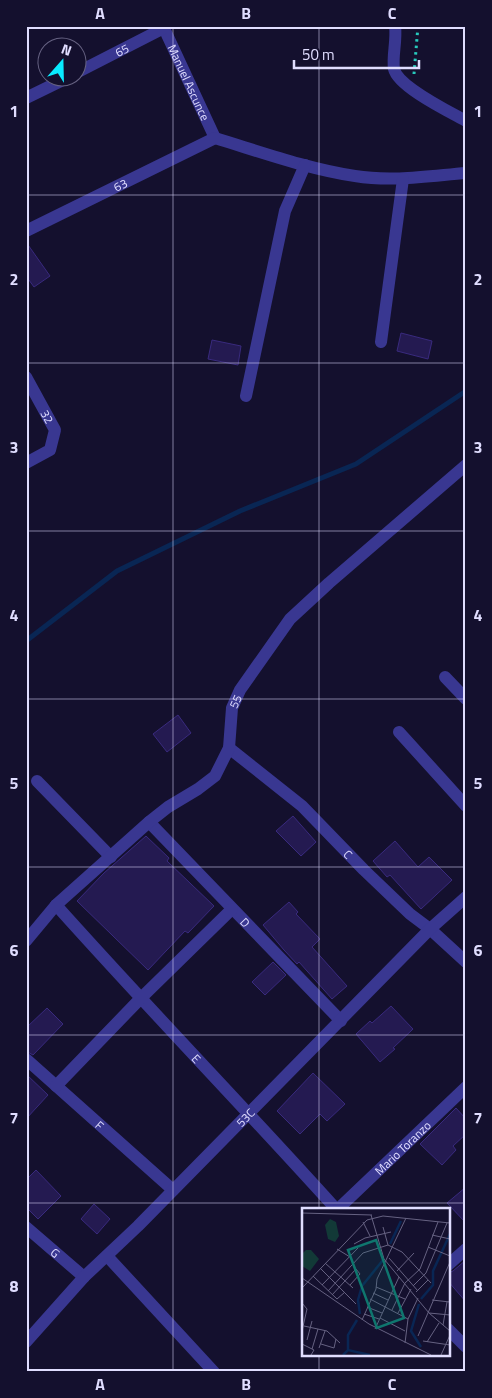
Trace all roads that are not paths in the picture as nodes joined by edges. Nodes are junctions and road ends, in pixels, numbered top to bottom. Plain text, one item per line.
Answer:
1 (395, 26) edge
2 (164, 27) edge
3 (88, 67) edge
4 (46, 88) edge
5 (26, 98) edge
6 (466, 121) edge
7 (215, 138) junction
8 (304, 165) junction
9 (466, 173) edge
10 (403, 179) junction
11 (26, 231) edge
12 (381, 342) dead end
13 (26, 377) edge
14 (246, 396) dead end
15 (26, 463) edge
16 (466, 465) edge
17 (445, 678) dead end
18 (466, 699) edge
19 (399, 732) dead end
20 (229, 748) junction
21 (37, 782) dead end
22 (466, 806) edge
23 (149, 822) junction
24 (111, 857) junction
25 (466, 897) edge
26 (56, 906) junction
27 (232, 909) junction
28 (430, 929) junction
29 (26, 941) edge
30 (466, 962) edge
31 (140, 999) junction
32 (341, 1021) junction
33 (26, 1059) edge
34 (56, 1086) junction
35 (466, 1087) edge
36 (249, 1113) junction
37 (173, 1190) junction
38 (336, 1208) edge
39 (338, 1208) edge
40 (26, 1227) edge
41 (466, 1249) edge
42 (107, 1256) junction
43 (450, 1263) edge
44 (84, 1277) junction
45 (450, 1330) edge
46 (26, 1342) edge
47 (466, 1347) edge
48 (214, 1372) edge

1 - 6 street
2 - 3 street, 65
2 - 7 street, Manuel Ascunce
4 - 5 street
7 - 8 street
7 - 11 street, 63
8 - 10 street
8 - 14 street
9 - 10 street
10 - 12 street
13 - 15 street, 32
16 - 20 street, 55
17 - 18 street
19 - 22 street
20 - 23 street, 55
20 - 28 street, C
21 - 24 street
23 - 24 street, 55
23 - 27 street, D
24 - 26 street, 55
25 - 28 street, 53C
26 - 29 street, 55
26 - 31 street, E
27 - 31 street
27 - 32 street, D
28 - 30 street, C
28 - 32 street, 53C
31 - 34 street
31 - 36 street, E
32 - 36 street, 53C
33 - 34 street, F
34 - 37 street, F
35 - 39 street, Mario Toranzo
36 - 37 street, 53C
36 - 38 street, E
37 - 42 street, 53C
40 - 44 street, G
41 - 43 street
42 - 44 street, 53C
42 - 48 street
44 - 46 street, 53C
45 - 47 street

